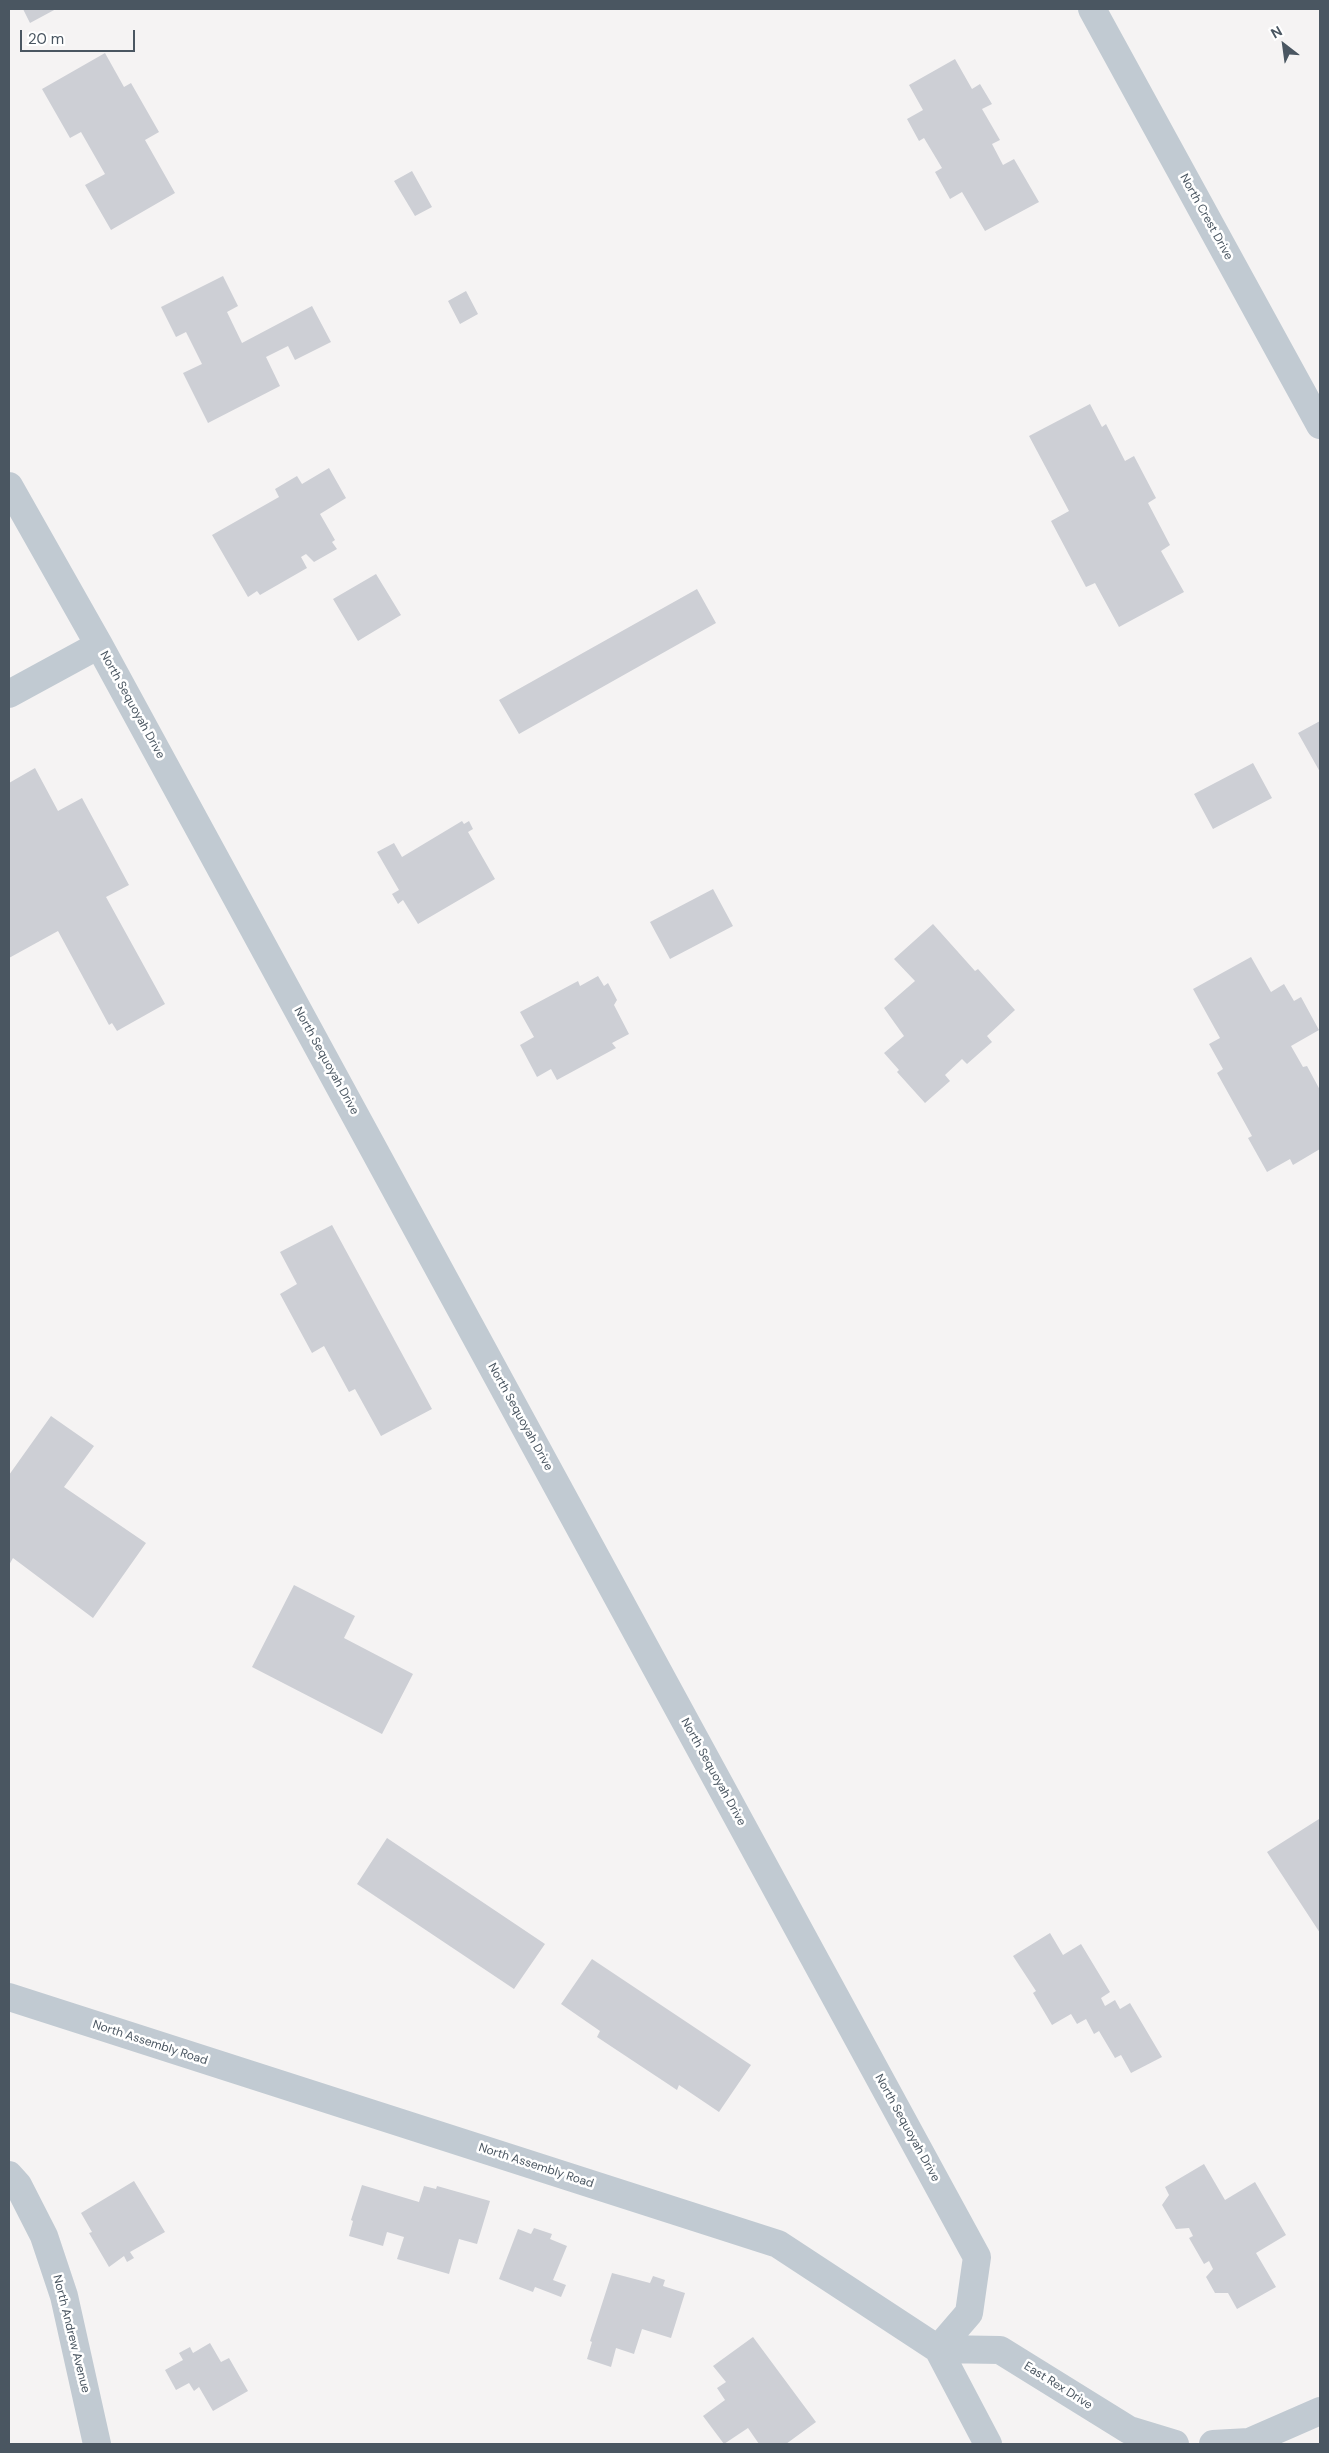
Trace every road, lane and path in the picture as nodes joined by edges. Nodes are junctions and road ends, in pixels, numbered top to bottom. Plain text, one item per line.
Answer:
1 (1092, 9) edge
2 (1320, 424) edge
3 (9, 486) edge
4 (100, 645) junction
5 (9, 694) edge
6 (9, 1997) edge
7 (9, 2175) edge
8 (938, 2349) junction
9 (1320, 2411) edge
10 (97, 2444) edge
11 (988, 2444) edge
12 (1175, 2444) edge
13 (1213, 2444) edge

1 - 2 street, North Crest Drive
3 - 4 street, North Sequoyah Drive
4 - 5 street
4 - 8 street, North Sequoyah Drive
6 - 8 street, North Assembly Road
7 - 10 street, North Andrew Avenue
8 - 11 street, North Assembly Road
8 - 12 street, East Rex Drive
9 - 13 street

